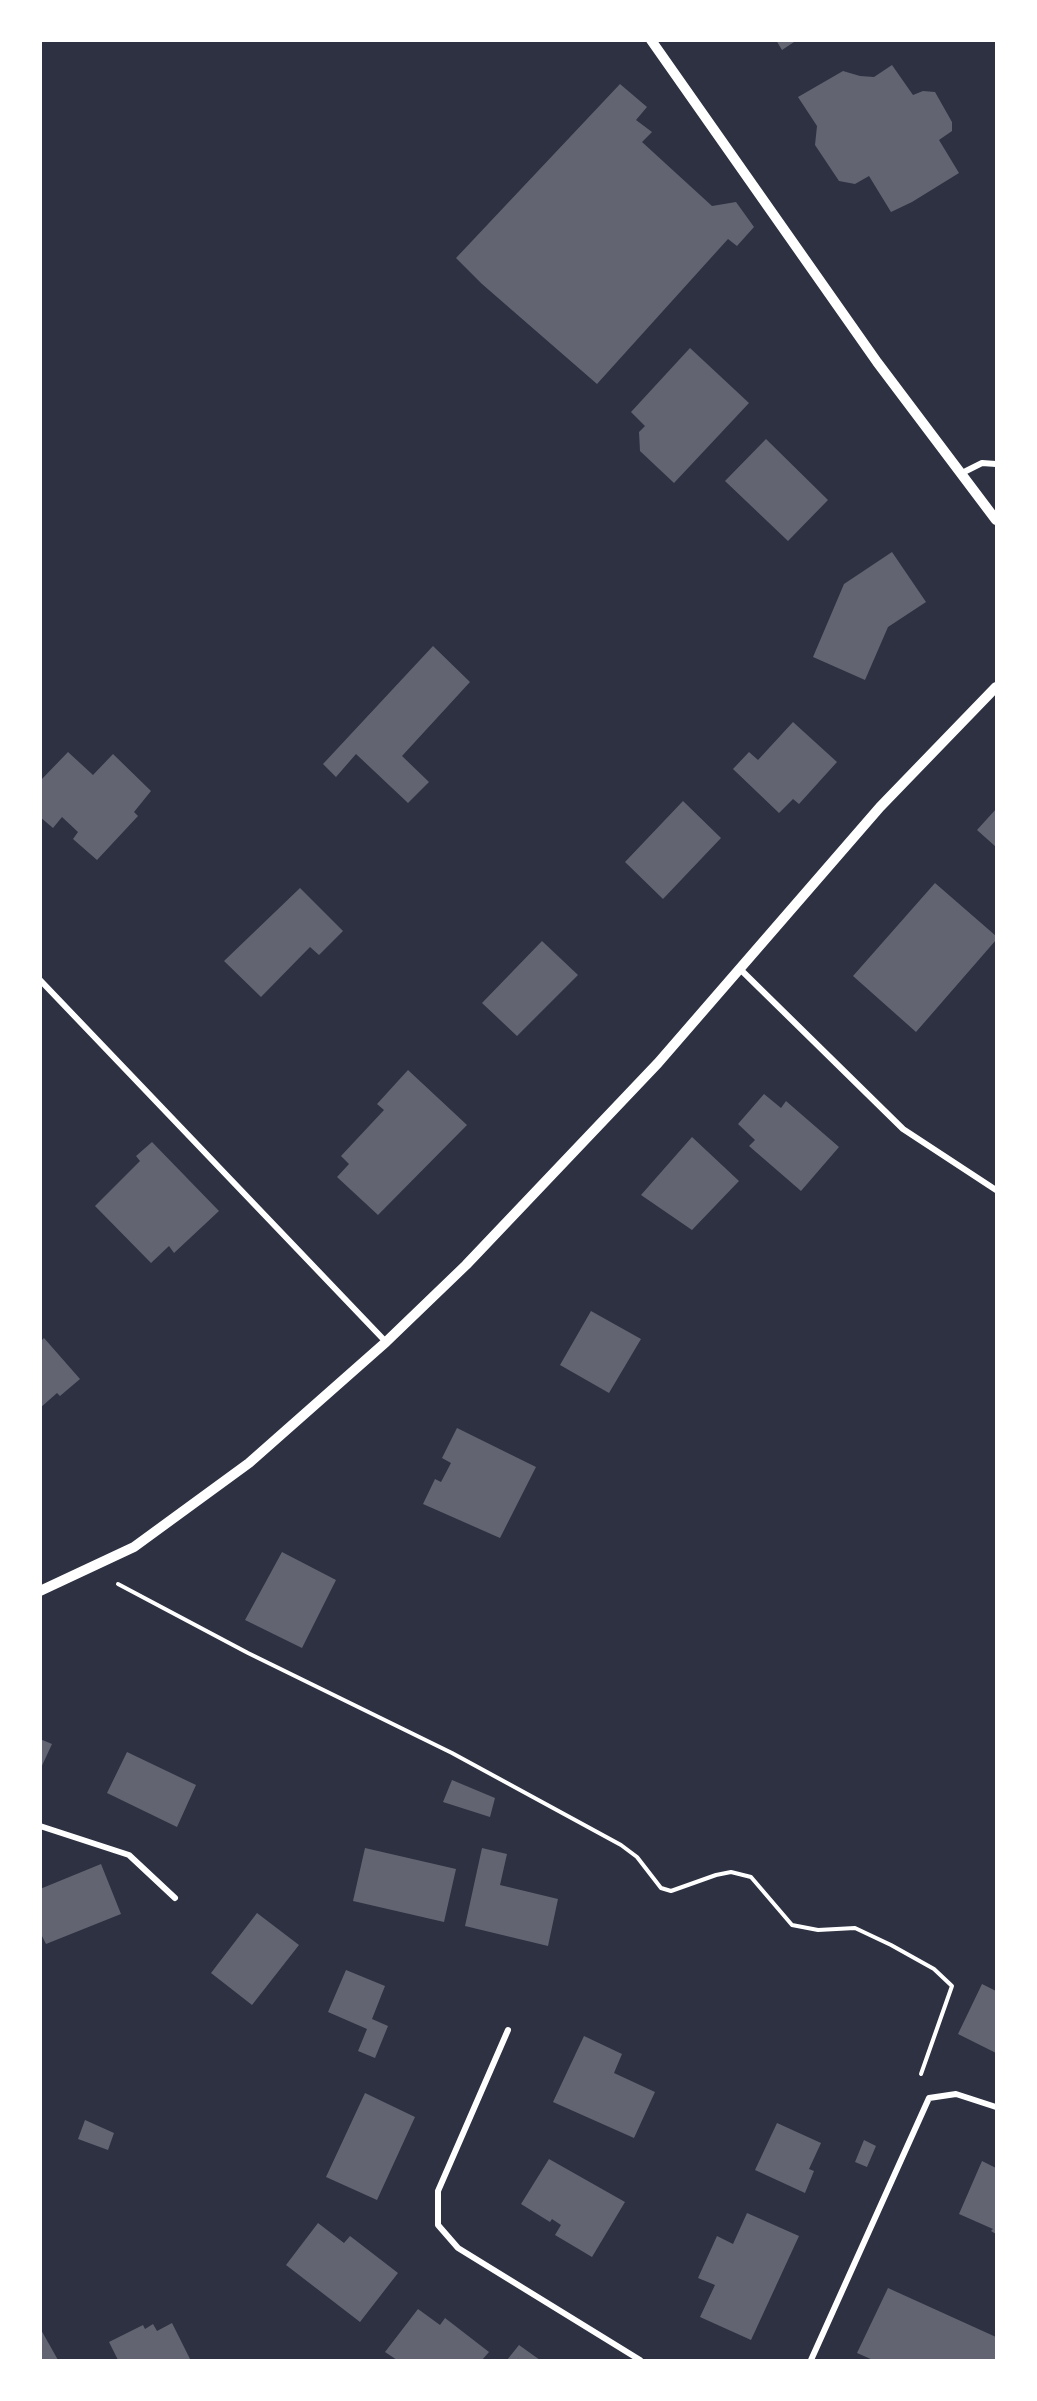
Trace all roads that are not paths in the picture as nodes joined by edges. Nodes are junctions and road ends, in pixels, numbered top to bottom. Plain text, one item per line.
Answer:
1 (651, 40) edge
2 (996, 464) edge
3 (962, 473) junction
4 (996, 520) edge
5 (996, 687) edge
6 (740, 969) junction
7 (40, 980) edge
8 (996, 1190) edge
9 (386, 1342) junction
10 (40, 1591) edge
11 (40, 1826) edge
12 (175, 1898) dead end
13 (508, 2030) dead end
14 (996, 2107) edge
15 (640, 2361) edge
16 (811, 2361) edge

1 - 3 street
2 - 3 street
3 - 4 street
5 - 6 street
6 - 8 street
6 - 9 street
7 - 9 street
9 - 10 street
11 - 12 street
13 - 15 street
14 - 16 street

